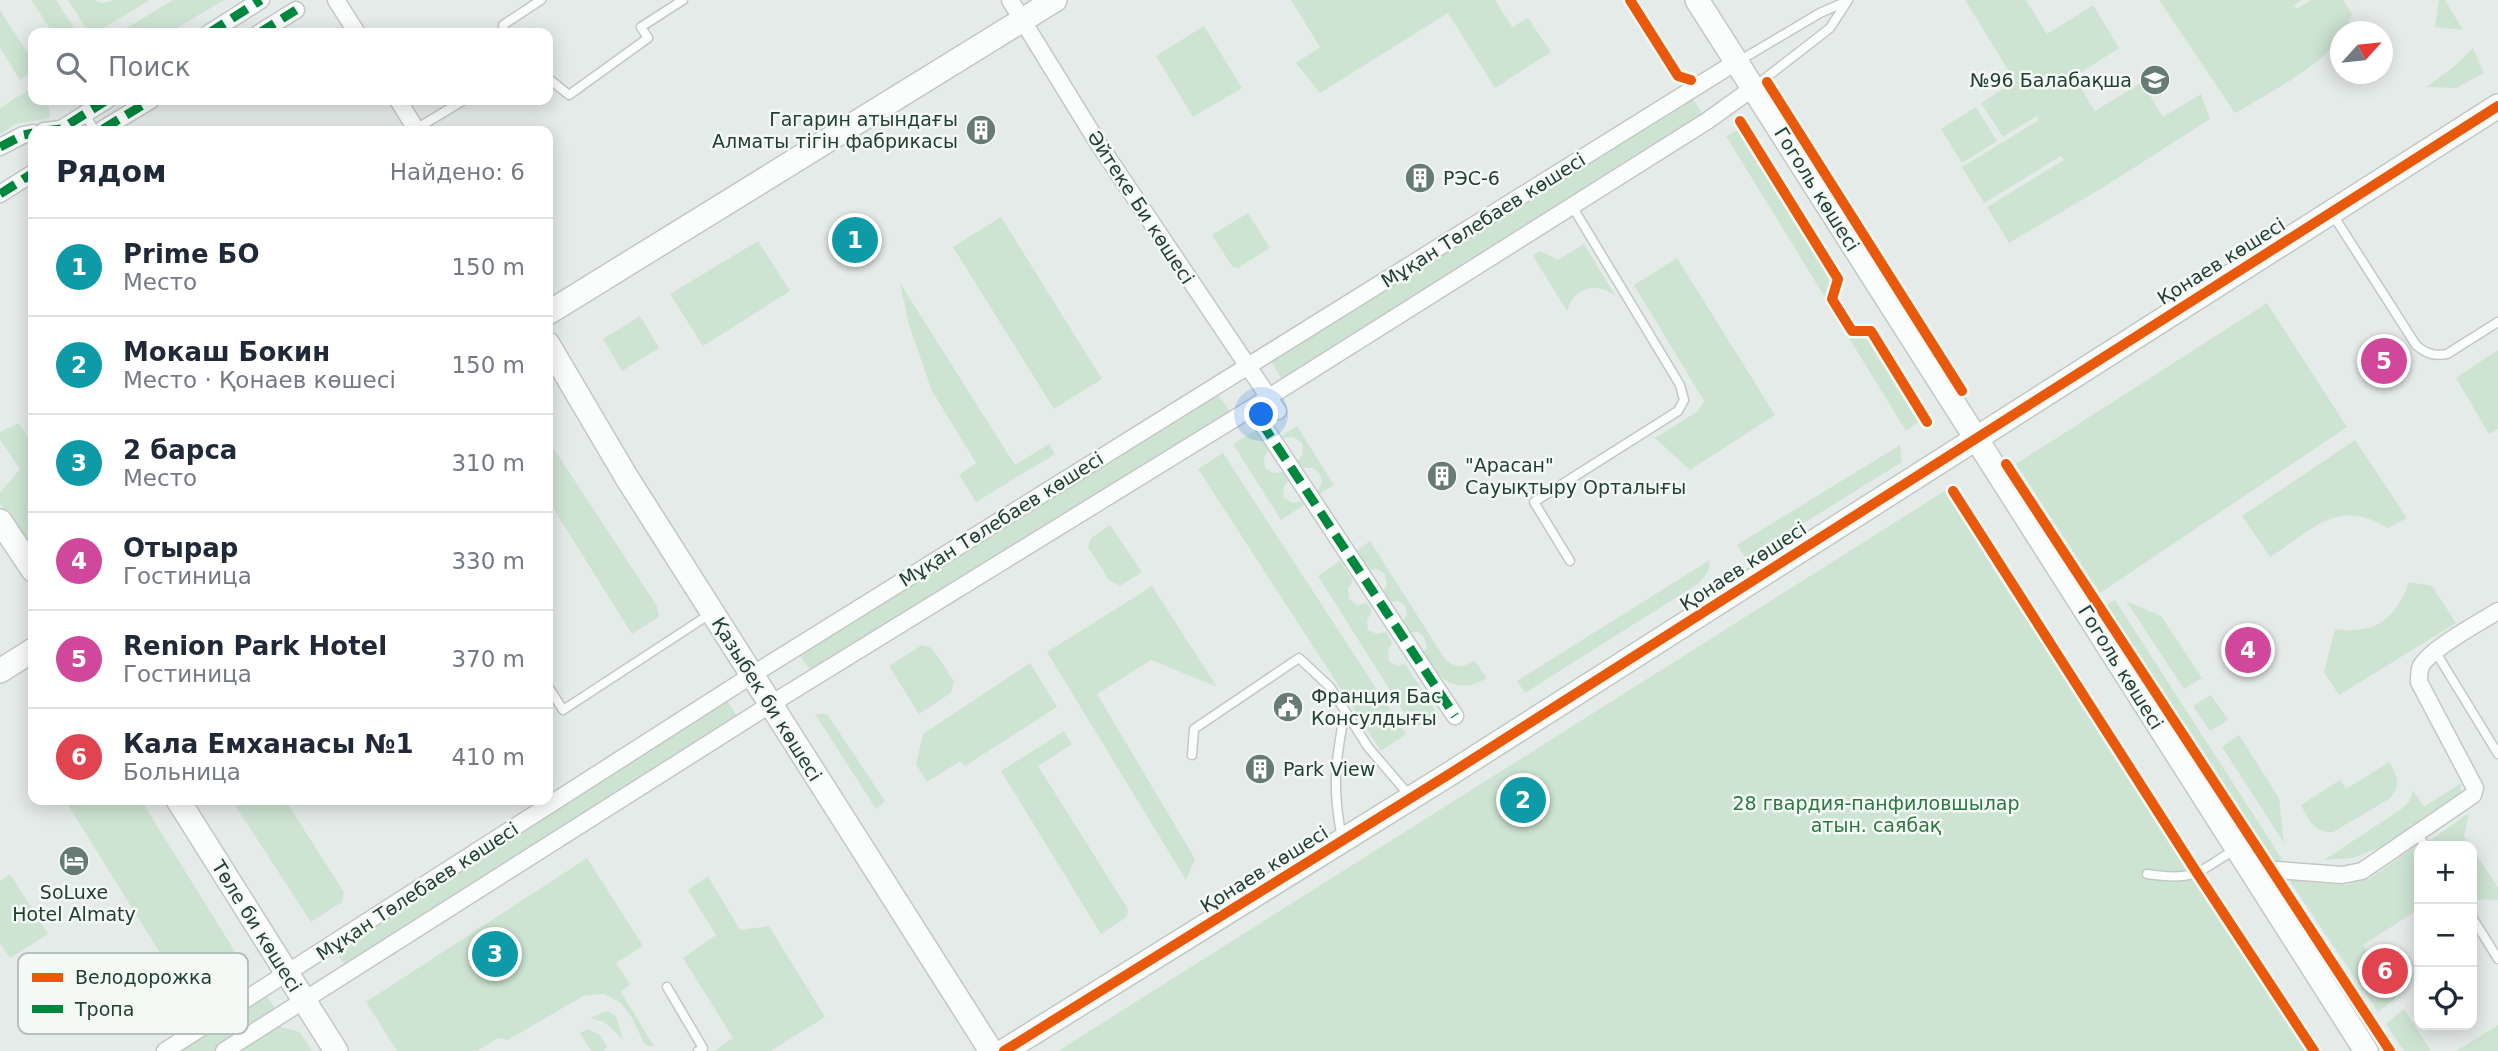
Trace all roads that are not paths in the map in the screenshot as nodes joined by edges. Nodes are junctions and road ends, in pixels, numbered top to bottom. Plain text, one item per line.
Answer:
1 (261, 0) edge
2 (336, 0) edge
3 (541, 0) edge
4 (683, 0) edge
5 (1010, 0) edge
6 (1055, 0) edge
7 (1697, 0) edge
8 (1847, 1) edge
9 (296, 10) dead end
10 (1022, 21) junction
11 (217, 28) edge
12 (266, 28) edge
13 (354, 28) edge
14 (503, 28) edge
15 (1736, 62) junction
16 (553, 82) edge
17 (1753, 88) junction
18 (99, 105) edge
19 (142, 105) edge
20 (401, 105) edge
21 (456, 105) edge
22 (2498, 106) edge
23 (85, 114) junction
24 (66, 126) edge
25 (96, 126) edge
26 (106, 126) edge
27 (414, 126) edge
28 (422, 126) edge
29 (28, 134) edge
30 (0, 148) edge
31 (28, 176) edge
32 (0, 194) edge
33 (1572, 206) junction
34 (2331, 212) junction
35 (553, 310) edge
36 (2498, 321) edge
37 (553, 352) edge
38 (1246, 366) junction
39 (1273, 404) junction
40 (1261, 422) dead end
41 (1976, 439) junction
42 (0, 521) edge
43 (1570, 561) dead end
44 (28, 563) edge
45 (2498, 611) edge
46 (712, 612) junction
47 (2435, 651) junction
48 (28, 653) edge
49 (0, 671) edge
50 (752, 675) junction
51 (553, 694) edge
52 (771, 705) junction
53 (1345, 711) junction
54 (1455, 716) dead end
55 (2498, 754) edge
56 (1192, 755) dead end
57 (1412, 798) junction
58 (553, 803) edge
59 (181, 805) edge
60 (550, 805) edge
61 (2421, 840) edge
62 (1342, 841) junction
63 (2236, 848) junction
64 (2147, 874) dead end
65 (2258, 882) junction
66 (2477, 925) edge
67 (2498, 958) edge
68 (287, 974) junction
69 (667, 987) dead end
70 (248, 999) edge
71 (304, 1000) junction
72 (192, 1034) edge
73 (165, 1051) edge
74 (224, 1051) edge
75 (336, 1051) edge
76 (698, 1051) edge
77 (991, 1051) edge
78 (1004, 1051) edge
79 (2366, 1051) edge

1 - 11 street
2 - 13 street
3 - 14 lane
4 - 16 lane
5 - 10 street, Әйтеке Би көшесі
6 - 10 street
7 - 15 street, Гоголь көшесі
8 - 15 lane, Мұқан Төлебаев көшесі
8 - 17 lane, Мұқан Төлебаев көшесі
9 - 12 street
10 - 35 street
10 - 38 street, Әйтеке Би көшесі
15 - 17 street, Гоголь көшесі
15 - 38 street, Мұқан Төлебаев көшесі
17 - 33 street, Мұқан Төлебаев көшесі
17 - 41 street, Гоголь көшесі
18 - 23 street
19 - 26 street
20 - 27 street
21 - 28 lane
22 - 34 street, Қонаев көшесі
23 - 24 street
23 - 25 lane
29 - 30 street
31 - 32 street
33 - 39 street, Мұқан Төлебаев көшесі
33 - 43 lane
34 - 36 lane
34 - 41 street, Қонаев көшесі
37 - 46 street, Қазыбек би көшесі
38 - 39 street, Әйтеке Би көшесі
38 - 50 street, Мұқан Төлебаев көшесі
39 - 52 street, Мұқан Төлебаев көшесі
40 - 54 street
41 - 57 street, Қонаев көшесі
41 - 63 street, Гоголь көшесі
42 - 44 street
45 - 47 street
46 - 50 street, Қазыбек би көшесі
46 - 51 lane
47 - 55 lane
47 - 61 street
48 - 49 street
50 - 52 street, Қазыбек би көшесі
50 - 58 street, Мұқан Төлебаев көшесі
52 - 71 street, Мұқан Төлебаев көшесі
52 - 77 street, Қазыбек би көшесі
53 - 56 lane
53 - 57 lane
53 - 62 lane
57 - 62 street, Қонаев көшесі
59 - 68 street, Төле би көшесі
60 - 68 street, Мұқан Төлебаев көшесі
61 - 65 street
62 - 78 street, Қонаев көшесі
63 - 64 lane
63 - 65 street, Гоголь көшесі
65 - 79 street, Гоголь көшесі
66 - 67 lane
68 - 70 street, Мұқан Төлебаев көшесі
68 - 71 street, Төле би көшесі
69 - 76 lane
71 - 74 street, Мұқан Төлебаев көшесі
71 - 75 street, Төле би көшесі
72 - 73 street, Мұқан Төлебаев көшесі

